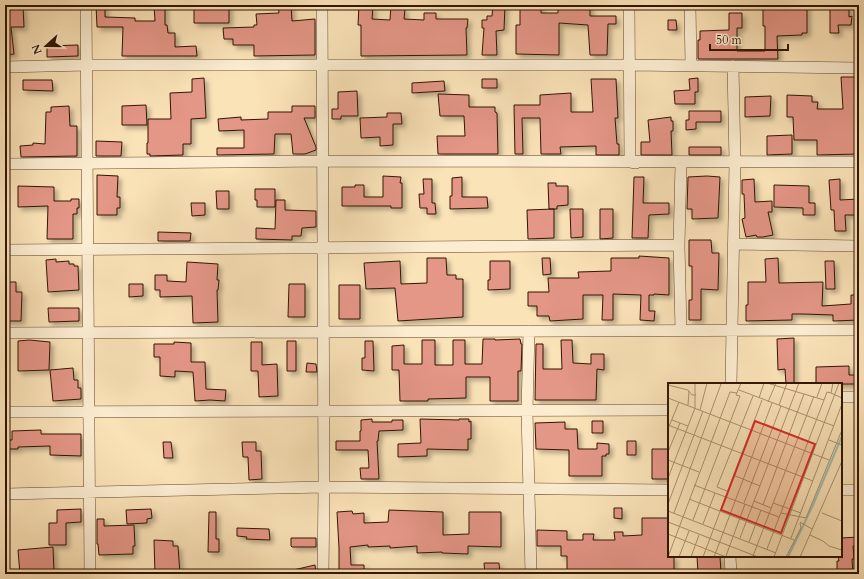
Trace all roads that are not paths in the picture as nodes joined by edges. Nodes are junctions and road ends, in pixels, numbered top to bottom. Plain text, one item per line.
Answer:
1 (86, 5) edge
2 (322, 5) edge
3 (629, 5) edge
4 (690, 5) edge
5 (87, 65) junction
6 (323, 65) junction
7 (630, 65) junction
8 (691, 66) junction
9 (733, 66) junction
10 (5, 67) edge
11 (859, 68) edge
12 (324, 161) junction
13 (630, 162) junction
14 (735, 162) junction
15 (859, 162) edge
16 (88, 163) junction
17 (5, 164) edge
18 (681, 164) junction
19 (733, 244) junction
20 (679, 245) junction
21 (859, 246) edge
22 (324, 247) junction
23 (5, 250) edge
24 (89, 250) junction
25 (681, 330) junction
26 (732, 330) junction
27 (859, 330) edge
28 (324, 331) junction
29 (529, 331) junction
30 (5, 333) edge
31 (89, 333) junction
32 (731, 383) edge
33 (842, 397) edge
34 (859, 397) edge
35 (668, 410) edge
36 (89, 411) junction
37 (324, 411) junction
38 (527, 411) junction
39 (5, 412) edge
40 (324, 487) junction
41 (530, 489) junction
42 (668, 490) edge
43 (842, 490) edge
44 (859, 490) edge
45 (91, 492) junction
46 (5, 494) edge
47 (730, 557) edge
48 (90, 574) edge
49 (323, 574) edge
50 (531, 574) edge
51 (731, 574) edge

1 - 5 street
2 - 6 street
3 - 7 street
4 - 8 street
5 - 6 street
5 - 10 street
5 - 16 street
6 - 7 street
6 - 12 street
7 - 8 street
7 - 13 street
8 - 9 street
9 - 11 street
9 - 14 street
12 - 13 street
12 - 16 street
12 - 22 street
13 - 14 street
13 - 18 street
14 - 15 street
14 - 18 street
14 - 19 street
16 - 17 street
16 - 24 street
18 - 20 street
19 - 21 street
19 - 26 street
20 - 22 street
20 - 25 street
22 - 24 street
22 - 28 street
23 - 24 street
24 - 31 street
25 - 26 street
25 - 29 street
26 - 27 street
26 - 32 street
28 - 29 street
28 - 31 street
28 - 37 street
29 - 38 street
30 - 31 street
31 - 36 street
33 - 34 street
35 - 38 street
36 - 37 street
36 - 39 street
36 - 45 street
37 - 38 street
37 - 40 street
38 - 41 street
40 - 41 street
40 - 45 street
40 - 49 street
41 - 42 street
41 - 50 street
43 - 44 street
45 - 46 street
45 - 48 street
47 - 51 street

